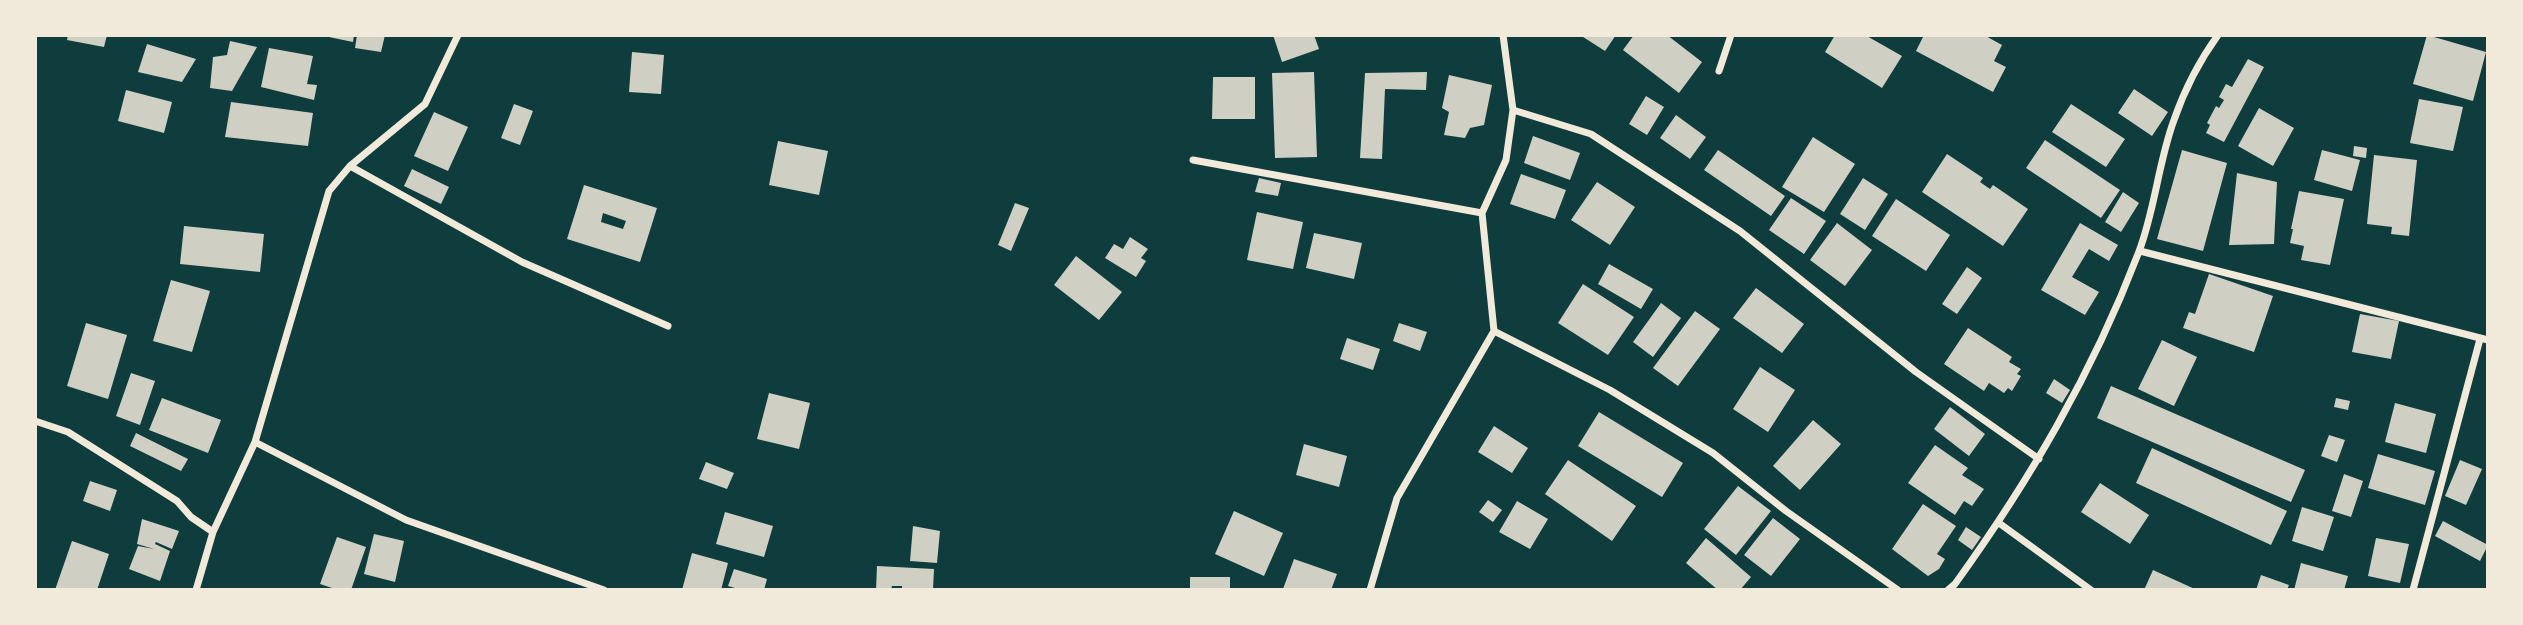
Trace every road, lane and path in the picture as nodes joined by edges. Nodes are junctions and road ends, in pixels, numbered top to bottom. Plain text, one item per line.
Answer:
1 (458, 35) edge
2 (1503, 35) edge
3 (1731, 35) edge
4 (2218, 35) edge
5 (1719, 71) dead end
6 (1513, 110) junction
7 (1193, 160) dead end
8 (350, 166) junction
9 (1482, 213) junction
10 (2140, 251) junction
11 (668, 326) dead end
12 (1494, 331) junction
13 (2484, 340) edge
14 (35, 421) edge
15 (255, 442) junction
16 (2039, 459) junction
17 (1998, 523) junction
18 (213, 532) junction
19 (196, 590) edge
20 (604, 590) edge
21 (1370, 590) edge
22 (1898, 590) edge
23 (1948, 590) edge
24 (2091, 590) edge
25 (2413, 590) edge

1 - 8 street
2 - 6 street
3 - 5 street
4 - 10 street
6 - 9 street
6 - 16 street
7 - 9 street
8 - 11 street
8 - 15 street
9 - 12 street
10 - 13 street
10 - 16 street
12 - 21 street
12 - 22 street
13 - 25 street
14 - 18 street
15 - 18 street
15 - 20 street
16 - 17 street
17 - 23 street
17 - 24 street
18 - 19 street

